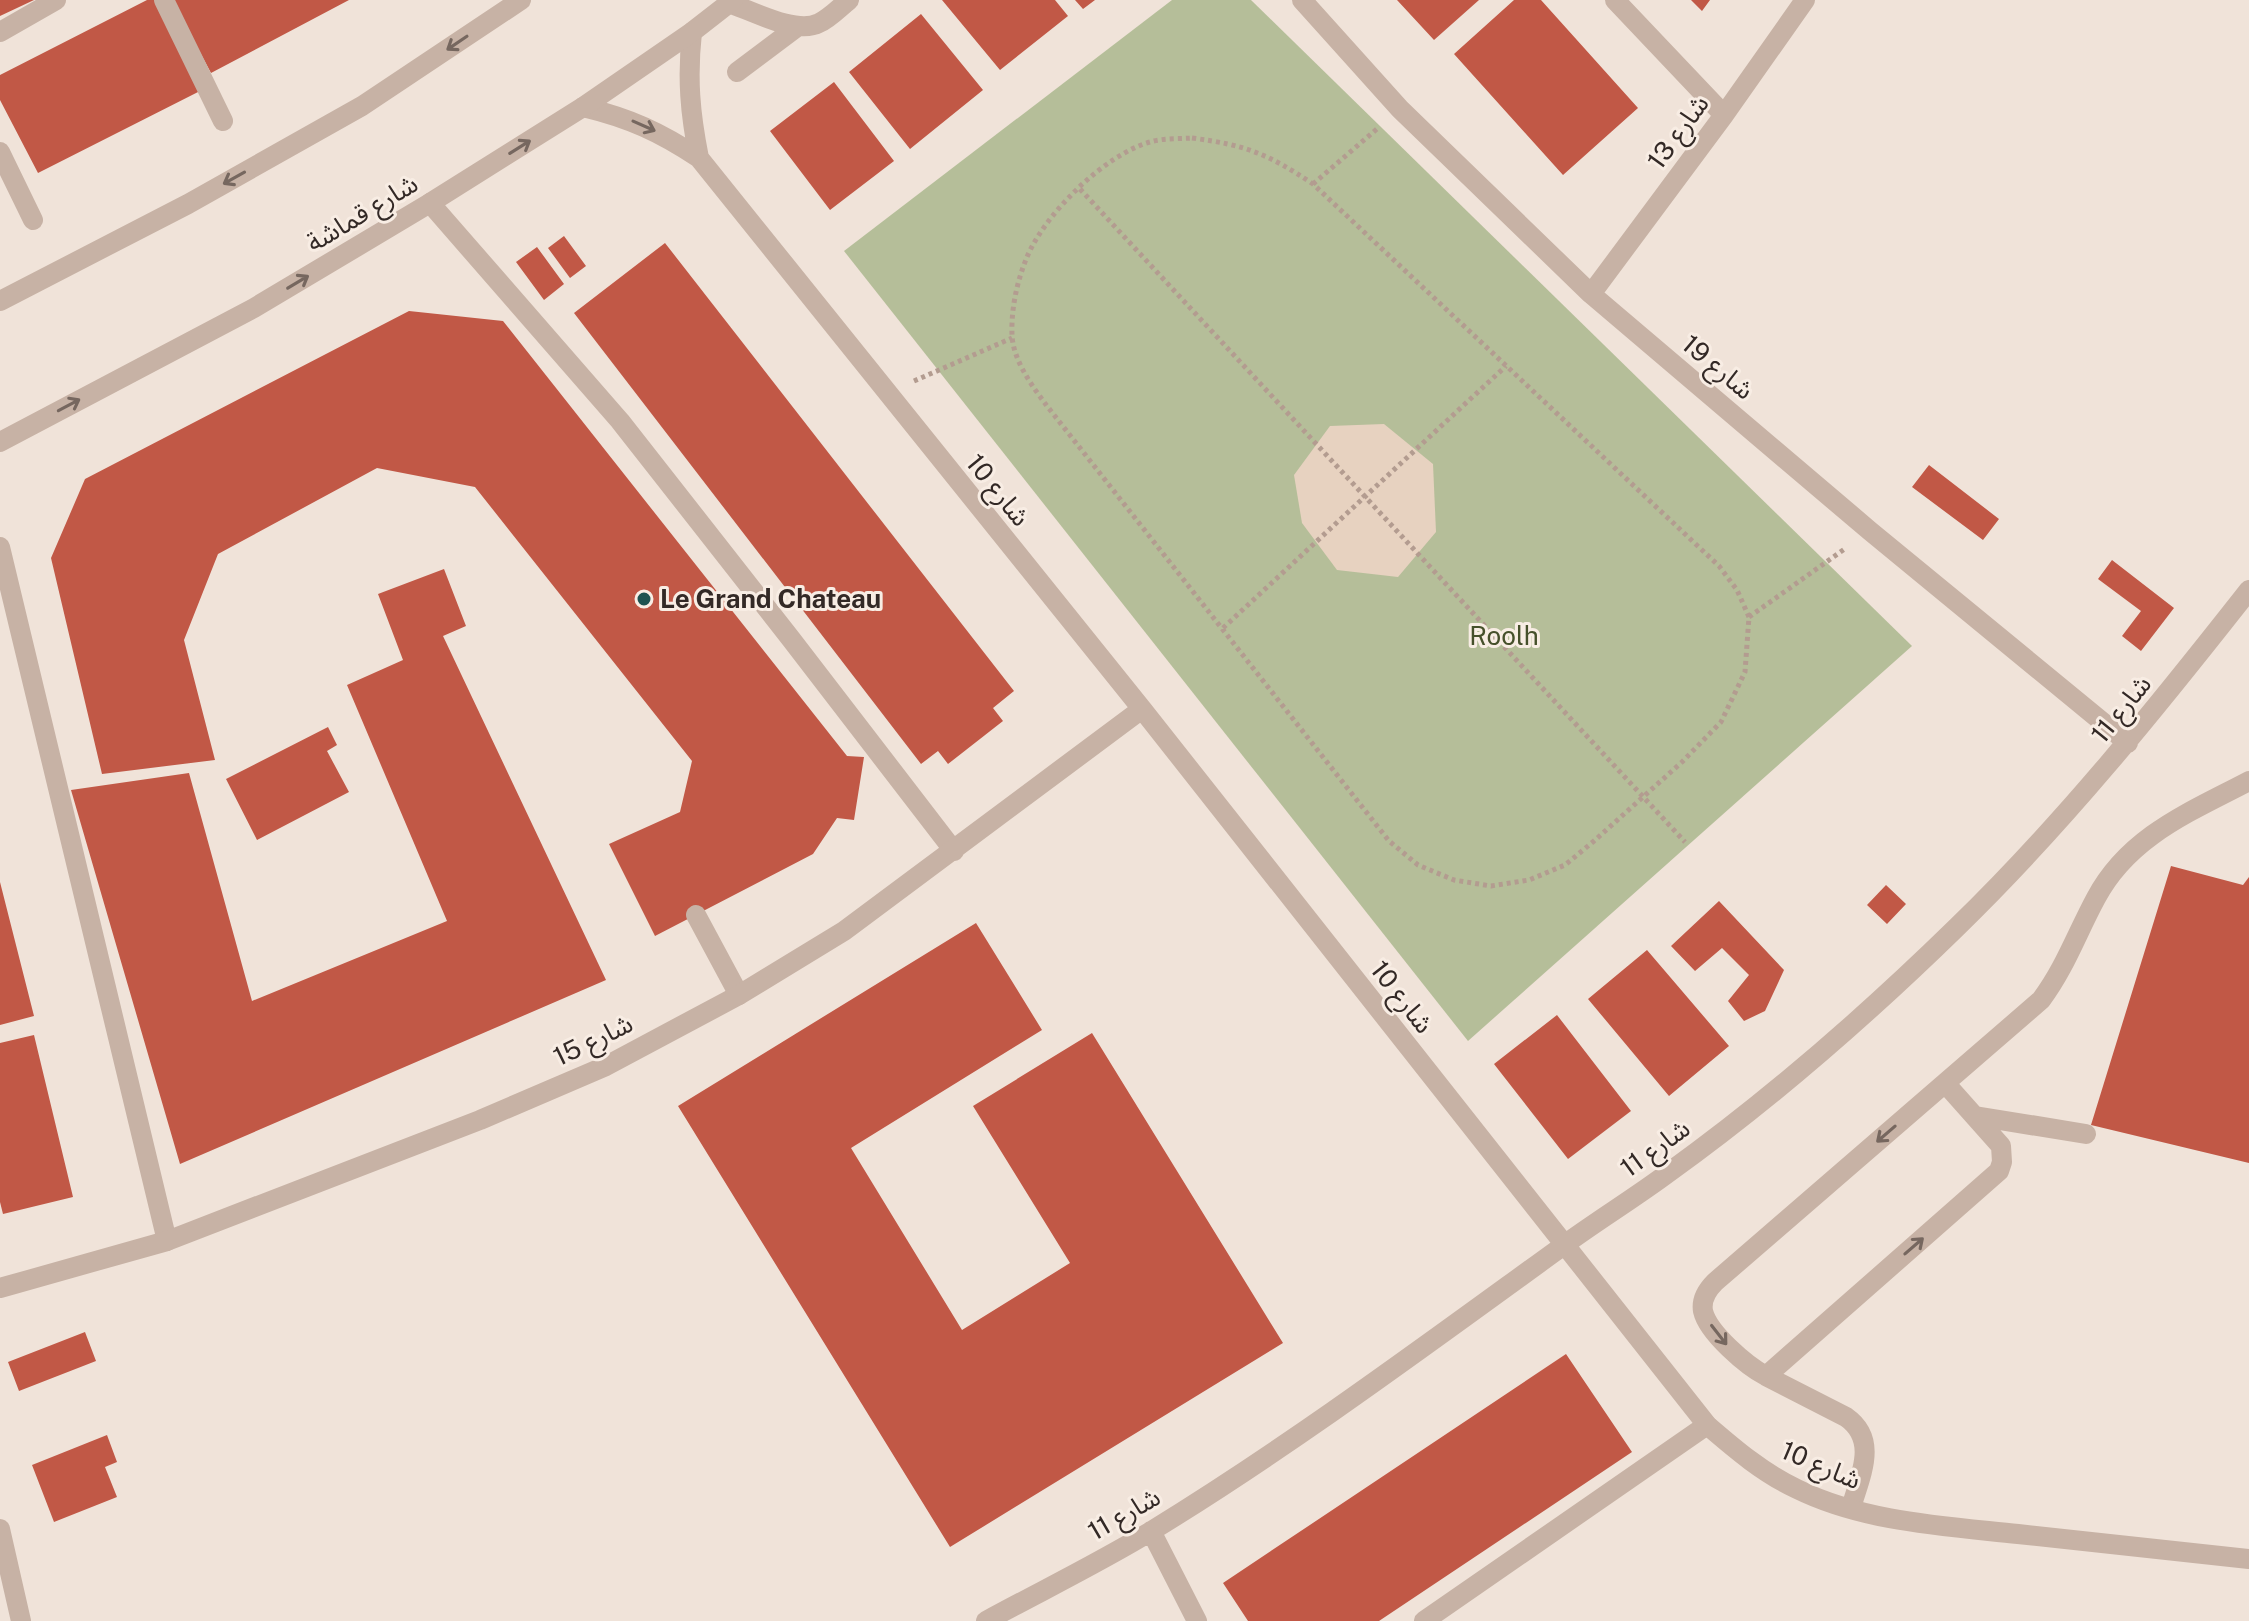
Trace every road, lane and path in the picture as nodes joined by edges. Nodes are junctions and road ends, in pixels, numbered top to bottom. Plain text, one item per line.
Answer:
1 (56, 0) edge
2 (164, 0) edge
3 (849, 0) edge
4 (1302, 0) edge
5 (1615, 0) edge
6 (1805, 0) edge
7 (731, 2) edge
8 (513, 3) edge
9 (797, 27) junction
10 (0, 32) edge
11 (692, 32) junction
12 (737, 72) dead end
13 (583, 107) junction
14 (1400, 109) junction
15 (1724, 115) junction
16 (223, 121) dead end
17 (0, 152) edge
18 (699, 158) junction
19 (1313, 184) junction
20 (1080, 189) junction
21 (430, 203) junction
22 (33, 220) dead end
23 (1591, 294) junction
24 (0, 301) edge
25 (1012, 338) junction
26 (1506, 366) junction
27 (887, 392) junction
28 (0, 442) edge
29 (1365, 497) junction
30 (1870, 531) junction
31 (0, 547) edge
32 (2249, 590) edge
33 (1749, 617) junction
34 (1223, 628) junction
35 (1142, 709) junction
36 (2128, 743) junction
37 (2249, 781) edge
38 (1644, 797) junction
39 (1685, 842) dead end
40 (954, 851) junction
41 (696, 915) dead end
42 (739, 995) junction
43 (1945, 1083) junction
44 (1975, 1116) junction
45 (2086, 1134) dead end
46 (167, 1241) junction
47 (1565, 1244) junction
48 (0, 1288) edge
49 (1766, 1376) junction
50 (1707, 1425) junction
51 (1851, 1508) junction
52 (0, 1529) edge
53 (1151, 1531) junction
54 (2249, 1559) edge
55 (21, 1621) edge
56 (986, 1621) edge
57 (1197, 1621) edge
58 (1424, 1621) edge

1 - 10 street
2 - 16 street
3 - 9 street
4 - 14 street, شارع 19
5 - 15 street
6 - 15 street, شارع 13
7 - 9 street
7 - 11 street, شارع قماشة
8 -> 24 street
9 - 12 street
11 - 13 street, شارع قماشة
11 - 18 street, شارع 10
13 -> 18 street, شارع 10
21 -> 13 street, شارع قماشة
14 - 19 path
14 - 23 street, شارع 19
15 - 23 street, شارع 13
17 - 22 street
18 - 27 street, شارع 10
19 - 20 path
19 - 26 path
20 - 25 path
20 - 29 path
28 -> 21 street, شارع قماشة
21 - 40 street
23 - 30 street, شارع 19
25 - 27 path
25 - 34 path
26 - 29 path
26 - 33 path
27 - 35 street, شارع 10
29 - 34 path
29 - 38 path
30 - 33 path
30 - 36 street, شارع 19
31 - 46 street
32 - 36 street, شارع 11
33 - 38 path
34 - 38 path
35 - 40 street, شارع 15
35 - 47 street, شارع 10
36 - 47 street, شارع 11
37 - 43 street
38 - 39 path
40 - 42 street, شارع 15
41 - 42 street
42 - 46 street, شارع 15
43 - 44 street
43 -> 49 street
44 - 45 street
49 -> 44 street
46 - 48 street, شارع 15
47 - 50 street, شارع 10
47 - 53 street, شارع 11
49 - 51 street
50 - 51 street, شارع 10
50 - 58 street
51 - 54 street, شارع 10
52 - 55 street
53 - 56 street, شارع 11
53 - 57 street

